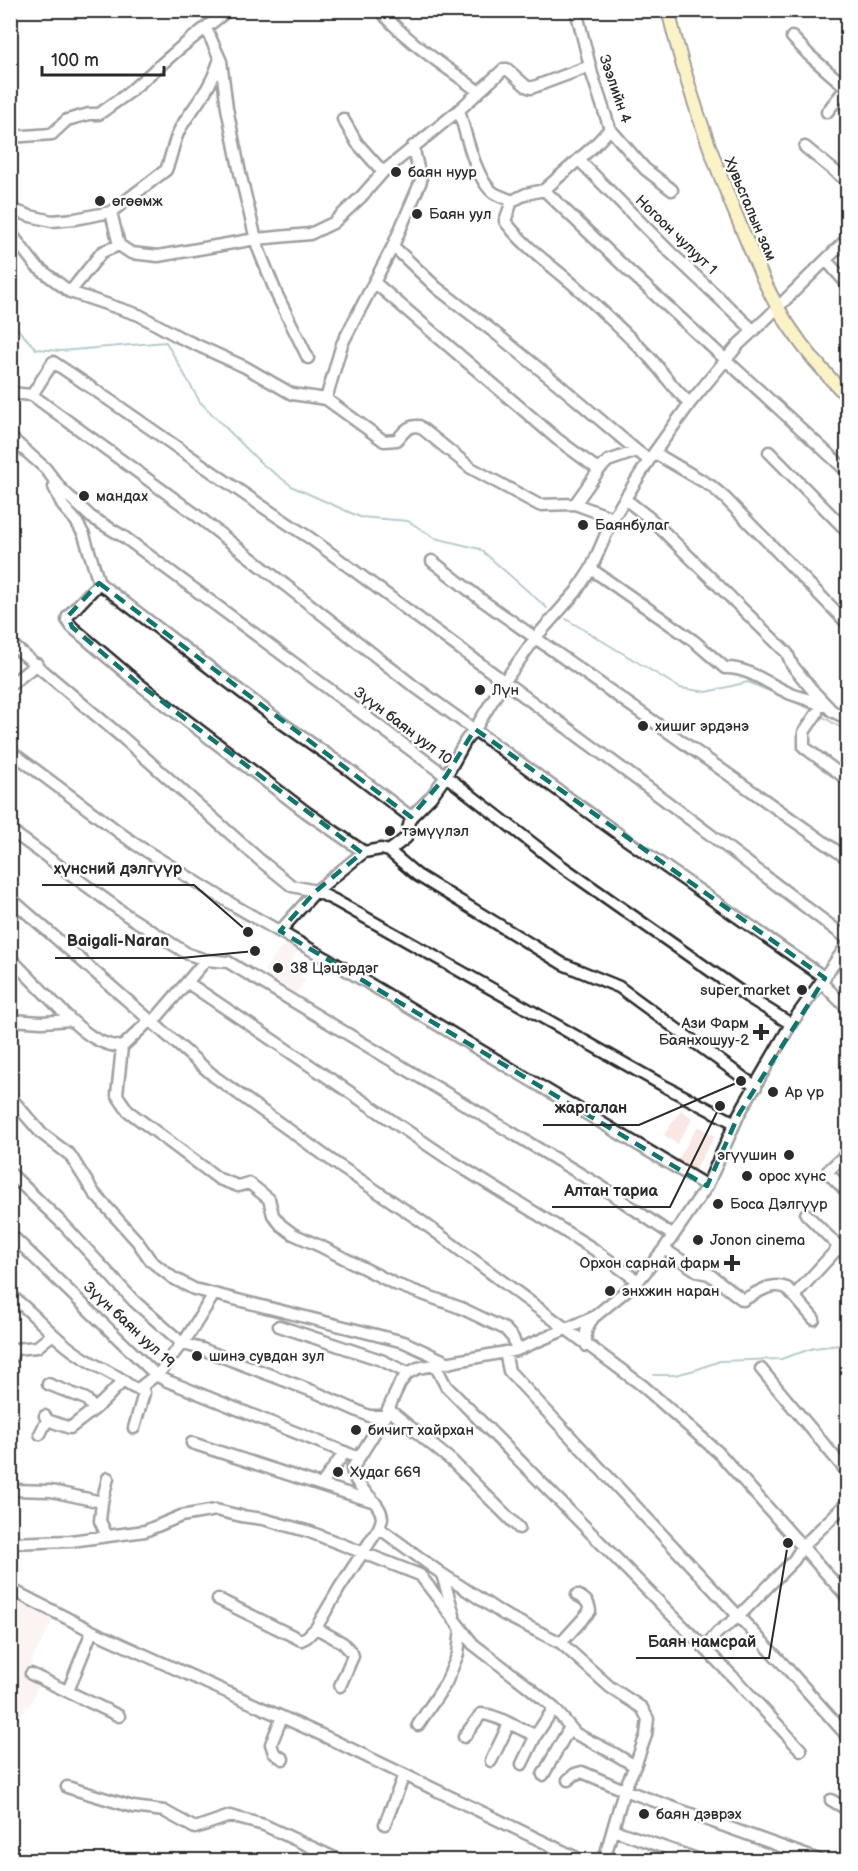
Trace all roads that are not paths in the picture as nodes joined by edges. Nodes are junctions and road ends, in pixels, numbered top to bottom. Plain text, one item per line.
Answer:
1 (228, 10) edge
2 (380, 10) edge
3 (576, 10) edge
4 (668, 10) edge
5 (206, 28) junction
6 (792, 37) dead end
7 (220, 59) junction
8 (590, 66) junction
9 (847, 88) edge
10 (479, 92) junction
11 (459, 110) junction
12 (827, 112) dead end
13 (343, 119) dead end
14 (610, 129) junction
15 (10, 137) edge
16 (413, 146) junction
17 (805, 147) dead end
18 (579, 160) junction
19 (383, 172) junction
20 (848, 182) edge
21 (544, 190) junction
22 (672, 190) dead end
23 (512, 201) junction
24 (10, 209) edge
25 (111, 212) junction
26 (10, 232) edge
27 (848, 238) edge
28 (256, 239) junction
29 (119, 245) junction
30 (393, 246) junction
31 (826, 260) junction
32 (374, 282) junction
33 (848, 285) edge
34 (70, 292) junction
35 (778, 306) junction
36 (754, 331) junction
37 (308, 358) dead end
38 (726, 359) junction
39 (10, 393) edge
40 (33, 395) junction
41 (848, 397) edge
42 (326, 399) junction
43 (690, 404) junction
44 (10, 437) edge
45 (637, 451) junction
46 (769, 452) dead end
47 (652, 457) junction
48 (45, 468) junction
49 (599, 470) junction
50 (848, 472) edge
51 (625, 499) junction
52 (575, 504) junction
53 (91, 517) junction
54 (614, 518) junction
55 (76, 521) junction
56 (848, 532) edge
57 (432, 561) dead end
58 (591, 569) junction
59 (99, 583) junction
60 (848, 624) edge
61 (536, 637) junction
62 (10, 643) edge
63 (37, 664) junction
64 (504, 682) junction
65 (10, 685) edge
66 (832, 711) junction
67 (817, 713) dead end
68 (848, 719) edge
69 (475, 729) junction
70 (10, 751) edge
71 (446, 776) junction
72 (848, 780) edge
73 (411, 818) junction
74 (10, 830) edge
75 (389, 851) junction
76 (363, 852) junction
77 (848, 859) edge
78 (316, 891) junction
79 (10, 898) edge
80 (280, 931) junction
81 (848, 939) edge
82 (848, 944) edge
83 (10, 958) edge
84 (206, 960) junction
85 (823, 980) junction
86 (188, 983) junction
87 (848, 1009) edge
88 (10, 1020) edge
89 (71, 1020) junction
90 (152, 1023) junction
91 (791, 1024) junction
92 (122, 1047) junction
93 (756, 1087) junction
94 (10, 1097) edge
95 (735, 1123) junction
96 (848, 1160) edge
97 (10, 1173) edge
98 (707, 1186) junction
99 (848, 1193) edge
100 (806, 1214) dead end
101 (10, 1234) edge
102 (672, 1235) junction
103 (838, 1248) junction
104 (664, 1249) junction
105 (848, 1256) edge
106 (638, 1281) junction
107 (213, 1294) junction
108 (10, 1295) edge
109 (794, 1296) junction
110 (594, 1317) junction
111 (814, 1319) dead end
112 (279, 1326) dead end
113 (565, 1329) junction
114 (53, 1334) junction
115 (182, 1343) junction
116 (587, 1346) junction
117 (511, 1351) junction
118 (12, 1352) edge
119 (449, 1363) junction
120 (435, 1365) junction
121 (761, 1369) dead end
122 (408, 1373) junction
123 (156, 1375) junction
124 (124, 1380) junction
125 (48, 1384) dead end
126 (141, 1386) junction
127 (96, 1408) junction
128 (387, 1413) junction
129 (134, 1428) dead end
130 (40, 1434) dead end
131 (192, 1443) dead end
132 (345, 1452) junction
133 (359, 1458) junction
134 (848, 1473) edge
135 (108, 1478) dead end
136 (321, 1485) junction
137 (10, 1490) edge
138 (372, 1501) junction
139 (102, 1502) junction
140 (848, 1502) edge
141 (379, 1528) junction
142 (519, 1528) dead end
143 (108, 1536) junction
144 (10, 1543) edge
145 (802, 1547) junction
146 (362, 1552) junction
147 (442, 1574) junction
148 (10, 1587) edge
149 (577, 1594) dead end
150 (848, 1598) edge
151 (218, 1599) dead end
152 (738, 1617) junction
153 (458, 1625) junction
154 (316, 1628) junction
155 (92, 1631) junction
156 (561, 1643) junction
157 (704, 1648) junction
158 (31, 1674) dead end
159 (340, 1686) dead end
160 (68, 1691) junction
161 (554, 1708) junction
162 (119, 1716) dead end
163 (282, 1717) junction
164 (509, 1724) junction
165 (418, 1725) dead end
166 (570, 1727) junction
167 (536, 1735) junction
168 (464, 1737) dead end
169 (848, 1737) edge
170 (801, 1750) dead end
171 (283, 1759) dead end
172 (491, 1761) dead end
173 (522, 1764) dead end
174 (635, 1766) junction
175 (404, 1775) junction
176 (543, 1775) dead end
177 (568, 1780) dead end
178 (67, 1787) dead end
179 (624, 1790) junction
180 (831, 1800) dead end
181 (848, 1810) edge
182 (385, 1824) dead end
183 (614, 1830) junction
184 (339, 1860) edge
185 (581, 1860) edge
186 (604, 1860) edge
187 (700, 1860) edge
188 (819, 1860) edge

1 - 5 street
2 - 10 street
3 - 8 street, Зээлийн 4
4 - 35 main road, Хувьсгалын зам
5 - 7 street
5 - 15 street
6 - 9 street
7 - 25 street
7 - 28 street
8 - 10 street
8 - 14 street, Зээлийн 4
9 - 12 street
10 - 11 street
11 - 16 street
11 - 23 street
13 - 19 street
14 - 18 street
14 - 22 street, Зээлийн 4
16 - 19 street
16 - 30 street
17 - 20 street
18 - 21 street
18 - 36 street, Ногоон чулуут 1
19 - 28 street
21 - 23 street
21 - 38 street
23 - 43 street
24 - 25 street
25 - 29 street
26 - 34 street
27 - 31 street
28 - 29 street
28 - 37 street
29 - 34 street
30 - 32 street
30 - 45 street
31 - 33 street
31 - 35 street
32 - 42 street
32 - 49 street
34 - 42 street
35 - 36 street
35 - 41 main road, Хувьсгалын зам
36 - 38 street
38 - 43 street
38 - 50 street
39 - 40 street
40 - 64 street
40 - 69 street
42 - 52 street
43 - 47 street
44 - 48 street, Зүүн баян уул 10
45 - 47 street
45 - 49 street
46 - 56 street
47 - 51 street
47 - 60 street
48 - 53 street, Зүүн баян уул 10
48 - 55 street
49 - 52 street
51 - 54 street
51 - 66 street
52 - 54 street
53 - 55 street
53 - 71 street, Зүүн баян уул 10
54 - 58 street
55 - 59 street
57 - 61 street
58 - 61 street
58 - 66 street
59 - 73 street
59 - 76 street
61 - 64 street
61 - 77 street
62 - 63 street
63 - 65 street
63 - 78 street
64 - 69 street
64 - 81 street
66 - 68 street
67 - 72 street
69 - 71 street
69 - 85 street
70 - 80 street
71 - 73 street
71 - 91 street, Зүүн баян уул 10
73 - 75 street
74 - 84 street
75 - 76 street
75 - 93 street
76 - 78 street
78 - 80 street
78 - 95 street
79 - 90 street
80 - 98 street
82 - 85 street
83 - 89 street
84 - 86 street
84 - 102 street
85 - 87 street
85 - 91 street
86 - 90 street
86 - 106 street
88 - 89 street
89 - 92 street
90 - 92 street
90 - 113 street
91 - 93 street
92 - 117 street
93 - 95 street
94 - 107 street
95 - 98 street
96 - 99 street
97 - 115 street
98 - 102 street
100 - 103 street
101 - 123 street, Зүүн баян уул 19
102 - 104 street
103 - 105 street
103 - 109 street
104 - 106 street
104 - 109 street
106 - 110 street
107 - 115 street
107 - 119 street
108 - 114 street
109 - 111 street
110 - 113 street
110 - 116 street
112 - 122 street
113 - 116 street
113 - 117 street
114 - 118 street
114 - 124 street
115 - 123 street
115 - 128 street
116 - 145 street
117 - 119 street
117 - 152 street
119 - 120 street
120 - 122 street
120 - 157 street
121 - 134 street
122 - 128 street
123 - 126 street
123 - 132 street, Зүүн баян уул 19
124 - 126 street
124 - 127 street
125 - 127 street
126 - 129 street
127 - 130 street
128 - 133 street
128 - 142 street
131 - 136 street
132 - 133 street, Зүүн баян уул 19
132 - 136 street
133 - 138 street
135 - 139 street
136 - 138 street
137 - 139 street
138 - 141 street
139 - 143 street
140 - 145 street
141 - 146 street
141 - 147 street
143 - 144 street
143 - 146 street
145 - 150 street
145 - 152 street
146 - 153 street
146 - 154 street
147 - 153 street
147 - 156 street
148 - 155 street
149 - 156 street
151 - 154 street
152 - 157 street
152 - 169 street
153 - 161 street
153 - 165 street
154 - 159 street
155 - 160 street
155 - 163 street
156 - 174 street
157 - 170 street
158 - 160 street
160 - 162 street
161 - 166 street
161 - 167 street
163 - 171 street
163 - 175 street
164 - 167 street
164 - 168 street
164 - 172 street
166 - 174 street
166 - 176 street
167 - 173 street
174 - 179 street
175 - 182 street
175 - 185 street
177 - 179 street
178 - 184 street
179 - 183 street
179 - 188 street
180 - 181 street
183 - 186 street
183 - 187 street

